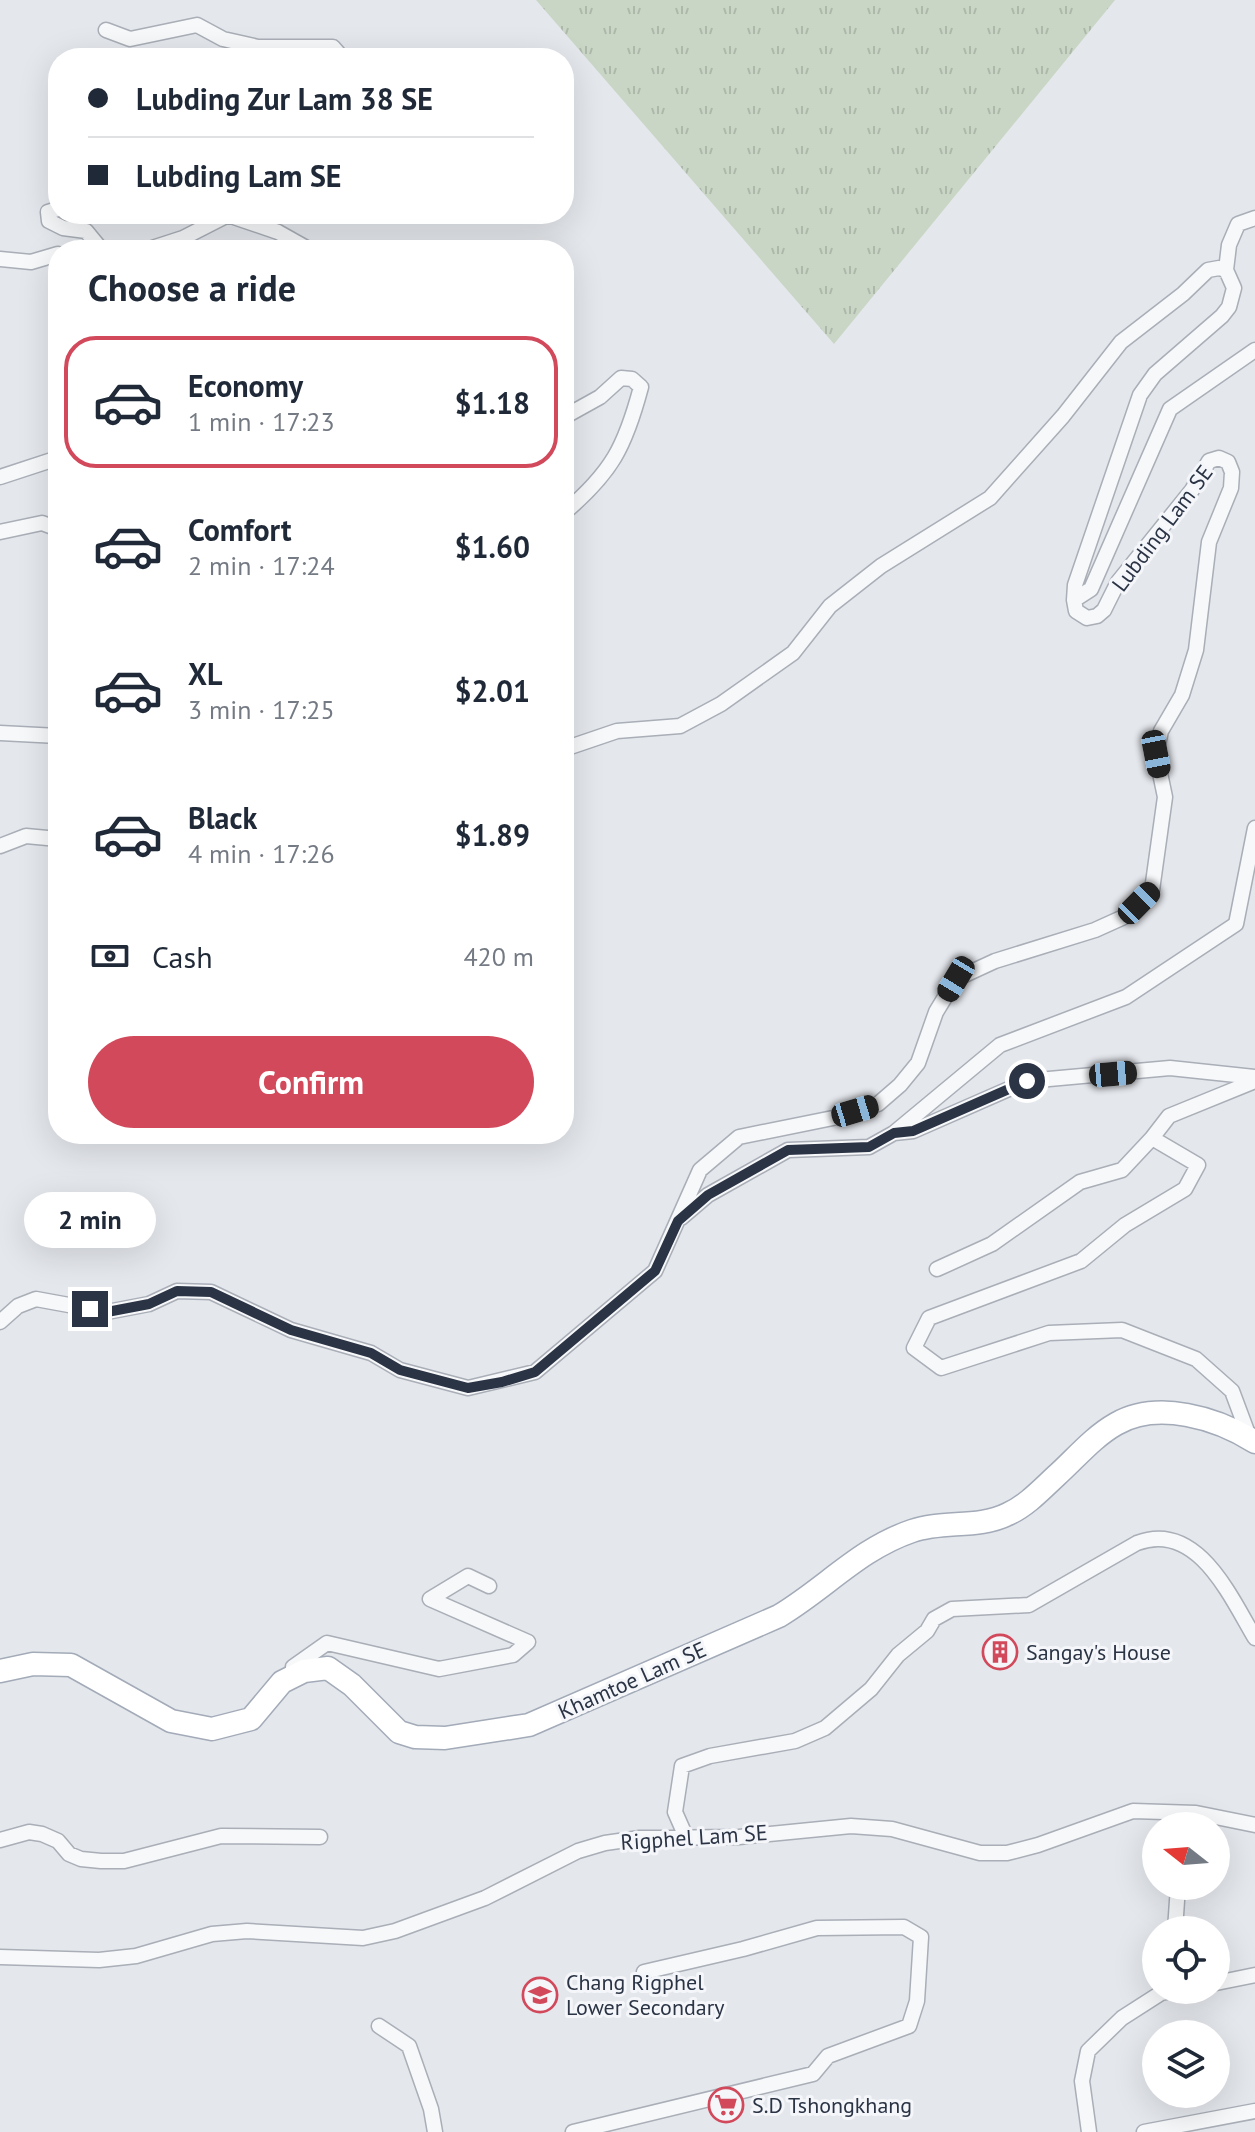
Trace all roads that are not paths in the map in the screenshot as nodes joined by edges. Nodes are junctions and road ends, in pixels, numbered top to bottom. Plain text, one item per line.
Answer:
1 (106, 30) dead end
2 (334, 48) edge
3 (1255, 218) edge
4 (55, 224) edge
5 (210, 224) edge
6 (254, 224) edge
7 (95, 240) edge
8 (177, 240) edge
9 (292, 240) edge
10 (48, 257) edge
11 (0, 259) edge
12 (1226, 270) junction
13 (1255, 350) edge
14 (574, 411) edge
15 (48, 461) edge
16 (0, 477) edge
17 (574, 504) edge
18 (48, 525) edge
19 (0, 532) edge
20 (1074, 600) junction
21 (0, 733) edge
22 (48, 735) edge
23 (574, 746) edge
24 (1255, 828) edge
25 (48, 838) edge
26 (0, 846) edge
27 (1255, 1079) edge
28 (894, 1133) junction
29 (1152, 1138) junction
30 (678, 1221) junction
31 (937, 1269) dead end
32 (0, 1322) edge
33 (1253, 1441) edge
34 (489, 1586) dead end
35 (1255, 1638) edge
36 (0, 1671) edge
37 (294, 1676) junction
38 (1255, 1825) edge
39 (320, 1837) dead end
40 (686, 1837) junction
41 (0, 1840) edge
42 (0, 1957) edge
43 (644, 1972) dead end
44 (1255, 1975) edge
45 (1230, 1980) edge
46 (1144, 2004) edge
47 (379, 2026) dead end
48 (1255, 2111) edge
49 (435, 2132) edge
50 (573, 2132) edge
51 (1089, 2132) edge
52 (1144, 2132) edge

1 - 2 street
3 - 12 street, Lubding Lam SE
4 - 7 street
5 - 8 street
6 - 9 street
10 - 11 street
12 - 20 street, Lubding Lam SE
12 - 23 street
13 - 20 street
14 - 17 street
15 - 16 street
18 - 19 street
20 - 30 street, Lubding Lam SE
21 - 22 street
24 - 28 street
25 - 26 street
27 - 28 street
27 - 29 street
28 - 30 street
29 - 31 street
29 - 33 street
30 - 32 street, Lubding Lam SE
33 - 37 main road, Khamtoe Lam SE
34 - 37 street
35 - 40 street
36 - 37 main road
38 - 40 street, Rigphel Lam SE
39 - 41 street
40 - 42 street, Rigphel Lam SE
43 - 50 street
44 - 45 street
46 - 51 street
47 - 49 street
48 - 52 street

